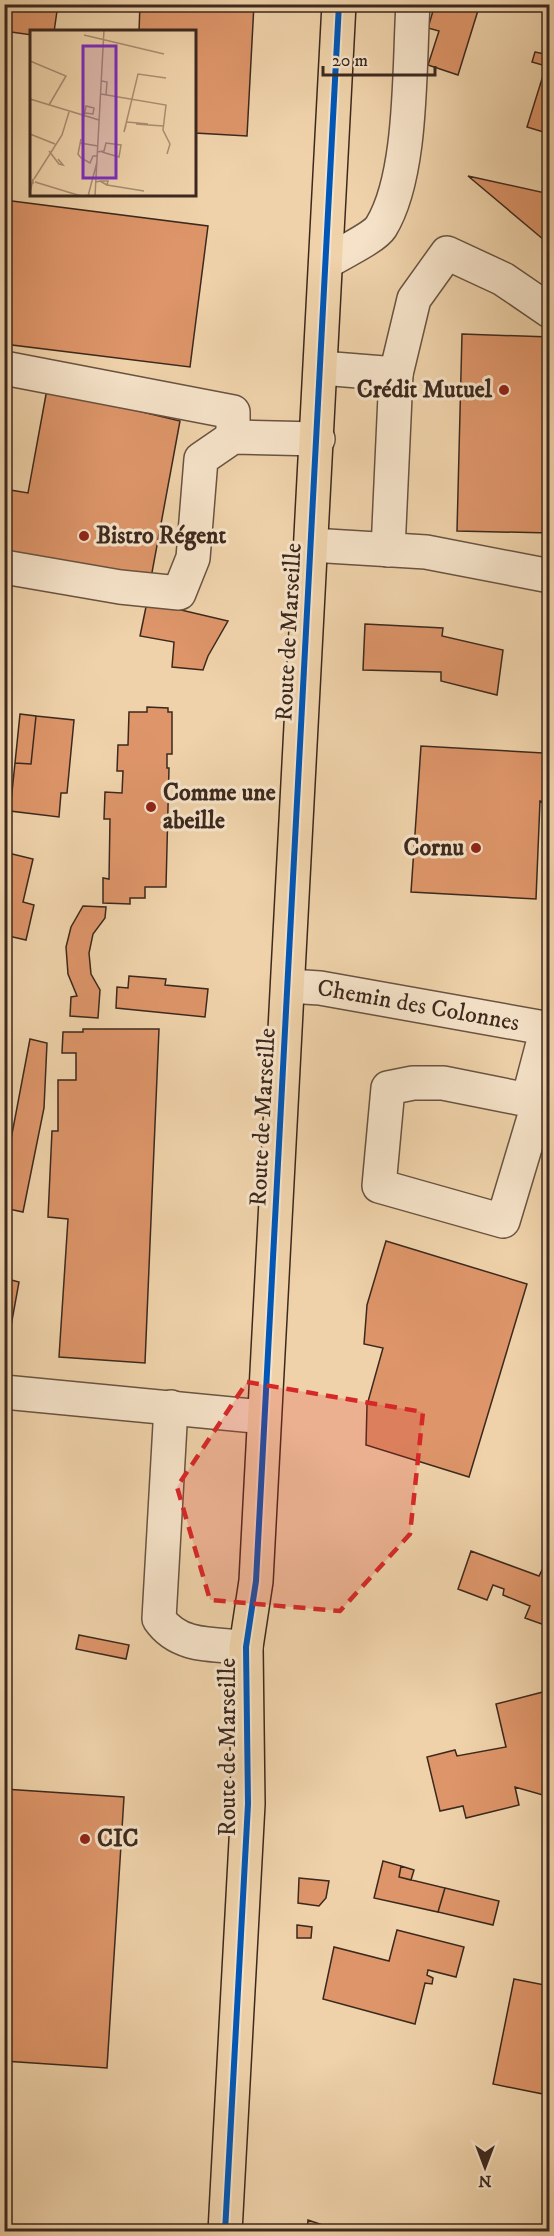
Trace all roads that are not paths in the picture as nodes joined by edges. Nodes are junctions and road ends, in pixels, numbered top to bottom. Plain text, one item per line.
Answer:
1 (339, 4) edge
2 (413, 4) edge
3 (327, 262) junction
4 (549, 311) edge
5 (4, 368) edge
6 (321, 368) junction
7 (396, 374) junction
8 (233, 437) junction
9 (318, 439) junction
10 (312, 544) junction
11 (388, 550) junction
12 (4, 567) edge
13 (549, 576) edge
14 (288, 986) junction
15 (548, 1029) edge
16 (528, 1100) junction
17 (4, 1392) edge
18 (171, 1407) junction
19 (264, 1417) junction
20 (246, 1647) junction
21 (225, 2232) edge

1 - 3 main road, Route de Marseille
2 - 3 street
3 - 6 main road, Route de Marseille
4 - 7 street
5 - 8 street
6 - 7 street
6 - 9 main road, Route de Marseille
7 - 11 street
8 - 9 street
8 - 12 street
9 - 10 main road, Route de Marseille
10 - 11 street
10 - 14 main road, Route de Marseille
11 - 13 street
14 - 15 street, Chemin des Colonnes
14 - 19 main road, Route de Marseille
15 - 16 street
16 - 16 street
17 - 18 street
18 - 19 street
18 - 20 street
19 - 20 main road, Route de Marseille
20 - 21 main road, Route de Marseille

